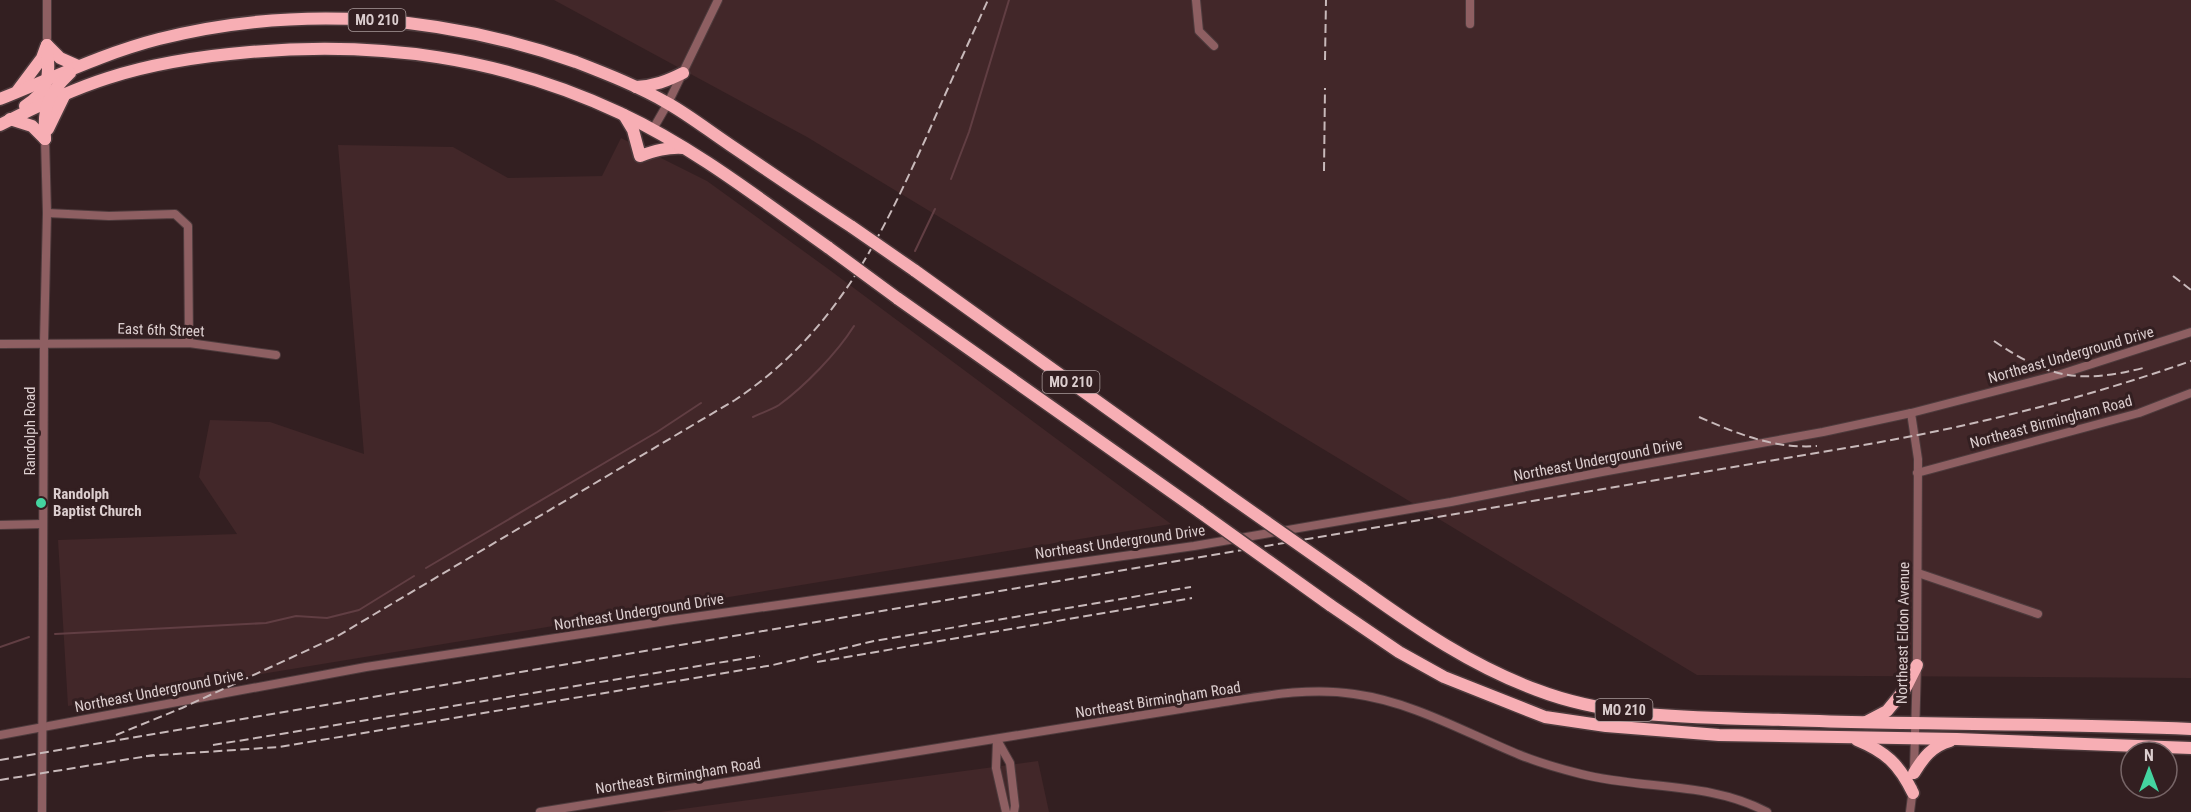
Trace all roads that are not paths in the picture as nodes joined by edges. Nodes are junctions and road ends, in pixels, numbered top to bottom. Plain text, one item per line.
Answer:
1 (47, 0) edge
2 (718, 0) edge
3 (1196, 0) edge
4 (1470, 0) edge
5 (1470, 24) dead end
6 (47, 45) junction
7 (1214, 46) dead end
8 (78, 66) junction
9 (683, 73) junction
10 (48, 79) junction
11 (636, 87) junction
12 (17, 91) junction
13 (65, 94) junction
14 (0, 99) edge
15 (46, 102) junction
16 (669, 104) junction
17 (624, 115) junction
18 (5, 122) edge
19 (653, 129) junction
20 (45, 139) junction
21 (684, 148) junction
22 (47, 213) junction
23 (2191, 332) edge
24 (44, 342) junction
25 (189, 343) junction
26 (0, 344) edge
27 (276, 355) dead end
28 (2191, 393) edge
29 (1911, 412) junction
30 (1917, 473) junction
31 (42, 524) junction
32 (0, 525) edge
33 (1918, 573) junction
34 (2038, 614) dead end
35 (1917, 665) junction
36 (1864, 723) junction
37 (1916, 724) junction
38 (42, 727) junction
39 (2191, 729) edge
40 (0, 735) edge
41 (1850, 737) junction
42 (1915, 738) junction
43 (1957, 739) junction
44 (997, 740) junction
45 (2191, 748) edge
46 (1914, 773) junction
47 (1912, 793) junction
48 (42, 812) edge
49 (540, 812) edge
50 (1006, 812) edge
51 (1014, 812) edge
52 (1767, 812) edge
53 (1910, 812) edge
54 (1915, 812) edge

1 - 6 street
2 - 9 street
3 - 7 street
4 - 5 street
6 - 8 highway
6 - 10 highway
6 - 12 highway
8 - 10 highway, MO 210
8 - 11 highway, MO 210
8 - 15 highway
9 - 11 highway
9 - 16 street
10 - 12 highway, MO 210
10 - 18 highway
11 - 16 highway, MO 210
12 - 14 highway, MO 210
13 - 15 highway, MO 210
13 - 17 highway, MO 210
13 - 20 highway
15 - 18 highway, MO 210
15 - 20 highway
16 - 19 street
16 - 36 highway, MO 210, bridge
17 - 19 highway, MO 210
17 - 21 highway
18 - 20 highway
19 - 21 highway, MO 210
20 - 22 street, Randolph Road
21 - 41 highway, MO 210, bridge
22 - 24 street, Randolph Road
22 - 25 street
23 - 29 street, Northeast Underground Drive
24 - 25 street, East 6th Street
24 - 26 street, East 6th Street
24 - 31 street, Randolph Road
25 - 27 street, East 6th Street
28 - 30 street, Northeast Birmingham Road
29 - 30 street, Northeast Eldon Avenue
29 - 38 street, Northeast Underground Drive
30 - 33 street, Northeast Eldon Avenue
31 - 32 street
31 - 38 street, Randolph Road
33 - 34 street
33 - 35 street, Northeast Eldon Avenue
35 - 36 highway
35 - 37 street, Northeast Eldon Avenue
36 - 37 highway, MO 210
37 - 39 highway, MO 210
37 - 42 street, Northeast Eldon Avenue
38 - 40 street
38 - 48 street, Randolph Road
41 - 42 highway, MO 210
41 - 47 highway
42 - 43 highway, MO 210
42 - 46 street, Northeast Eldon Avenue
43 - 45 highway, MO 210
43 - 46 highway
44 - 49 street, Northeast Birmingham Road
44 - 50 street
44 - 51 street
44 - 52 street, Northeast Birmingham Road
46 - 47 street, Northeast Eldon Avenue
47 - 53 street, Northeast Eldon Avenue
47 - 54 street, Northeast Eldon Avenue

